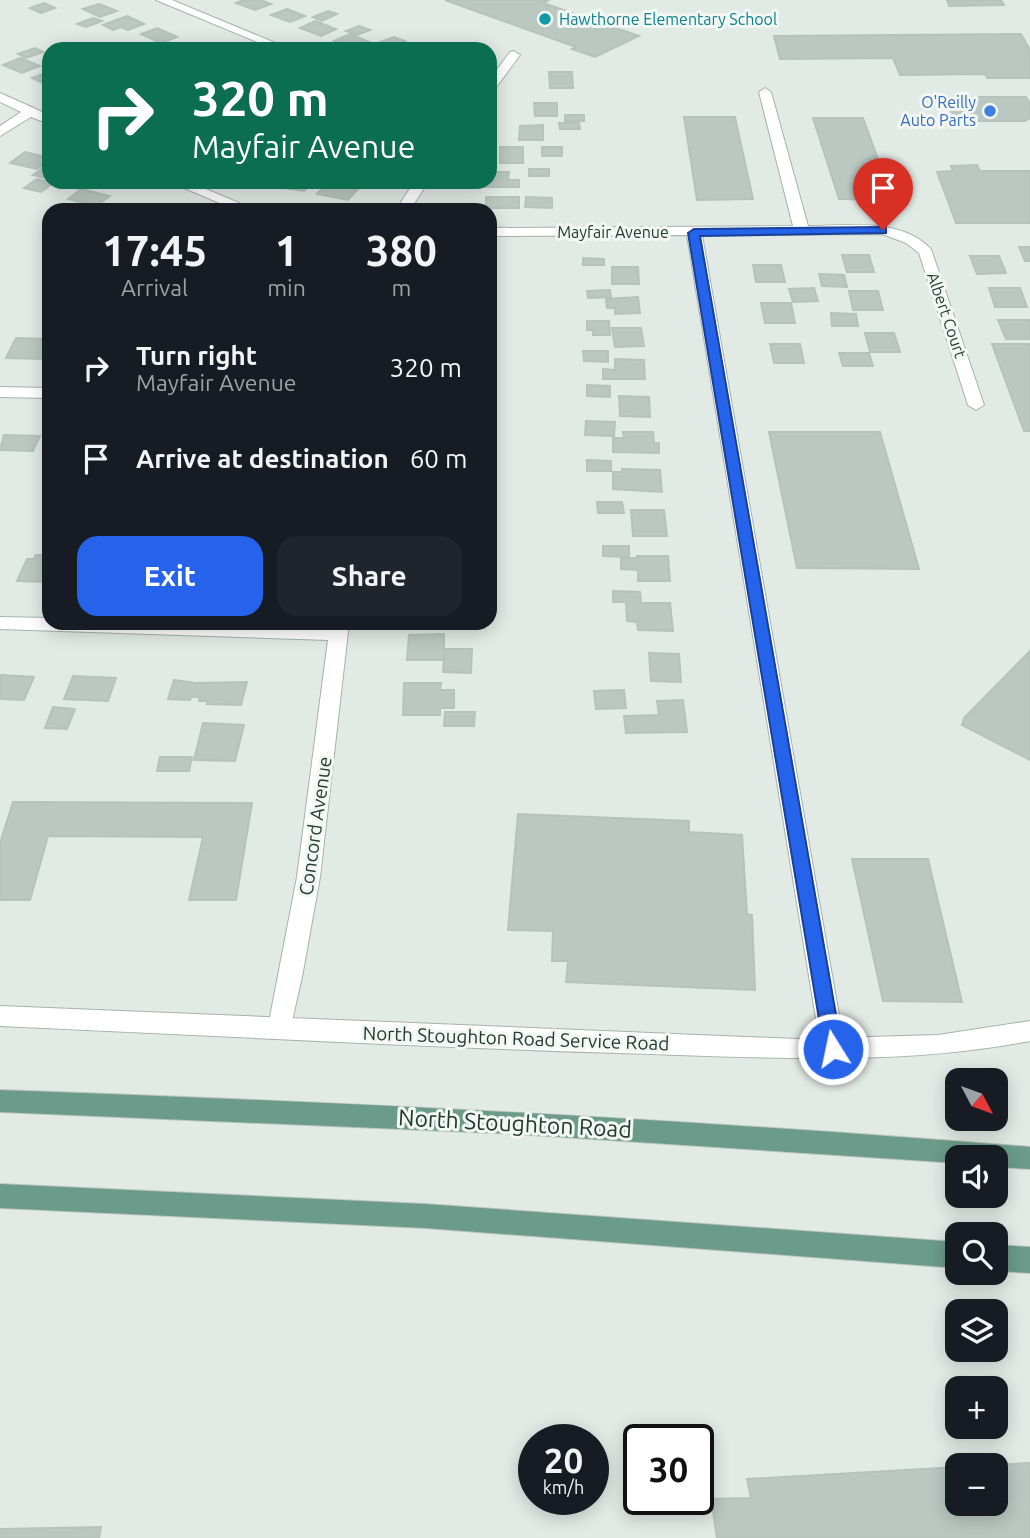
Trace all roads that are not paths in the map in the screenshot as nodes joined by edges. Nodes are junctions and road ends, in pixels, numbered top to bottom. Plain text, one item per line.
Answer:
1 (162, 0) edge
2 (267, 42) edge
3 (514, 55) dead end
4 (497, 78) edge
5 (765, 92) dead end
6 (0, 97) edge
7 (31, 111) junction
8 (42, 116) edge
9 (0, 132) edge
10 (195, 189) edge
11 (230, 203) edge
12 (497, 232) edge
13 (802, 232) junction
14 (694, 233) junction
15 (904, 235) joint
16 (0, 392) edge
17 (42, 393) edge
18 (976, 405) dead end
19 (0, 623) edge
20 (42, 624) edge
21 (338, 630) edge
22 (0, 1016) edge
23 (280, 1027) junction
24 (1030, 1031) edge
25 (833, 1049) junction
26 (0, 1101) edge
27 (1030, 1158) edge
28 (0, 1196) edge
29 (945, 1254) edge
30 (1008, 1259) edge
31 (1030, 1260) edge

1 - 2 street
3 - 4 street
5 - 13 street
6 - 7 street
7 - 8 street
7 - 9 street
10 - 11 street
12 - 14 street, Mayfair Avenue
13 - 14 street, Mayfair Avenue
13 - 15 street, Mayfair Avenue
14 - 25 street
15 - 18 street, Albert Court
16 - 17 street
19 - 20 street
21 - 23 street, Concord Avenue
22 - 23 street, North Stoughton Road Service Road
23 - 25 street, North Stoughton Road Service Road
24 - 25 street, North Stoughton Road Service Road
26 - 27 main road, North Stoughton Road
28 - 29 main road
30 - 31 main road

